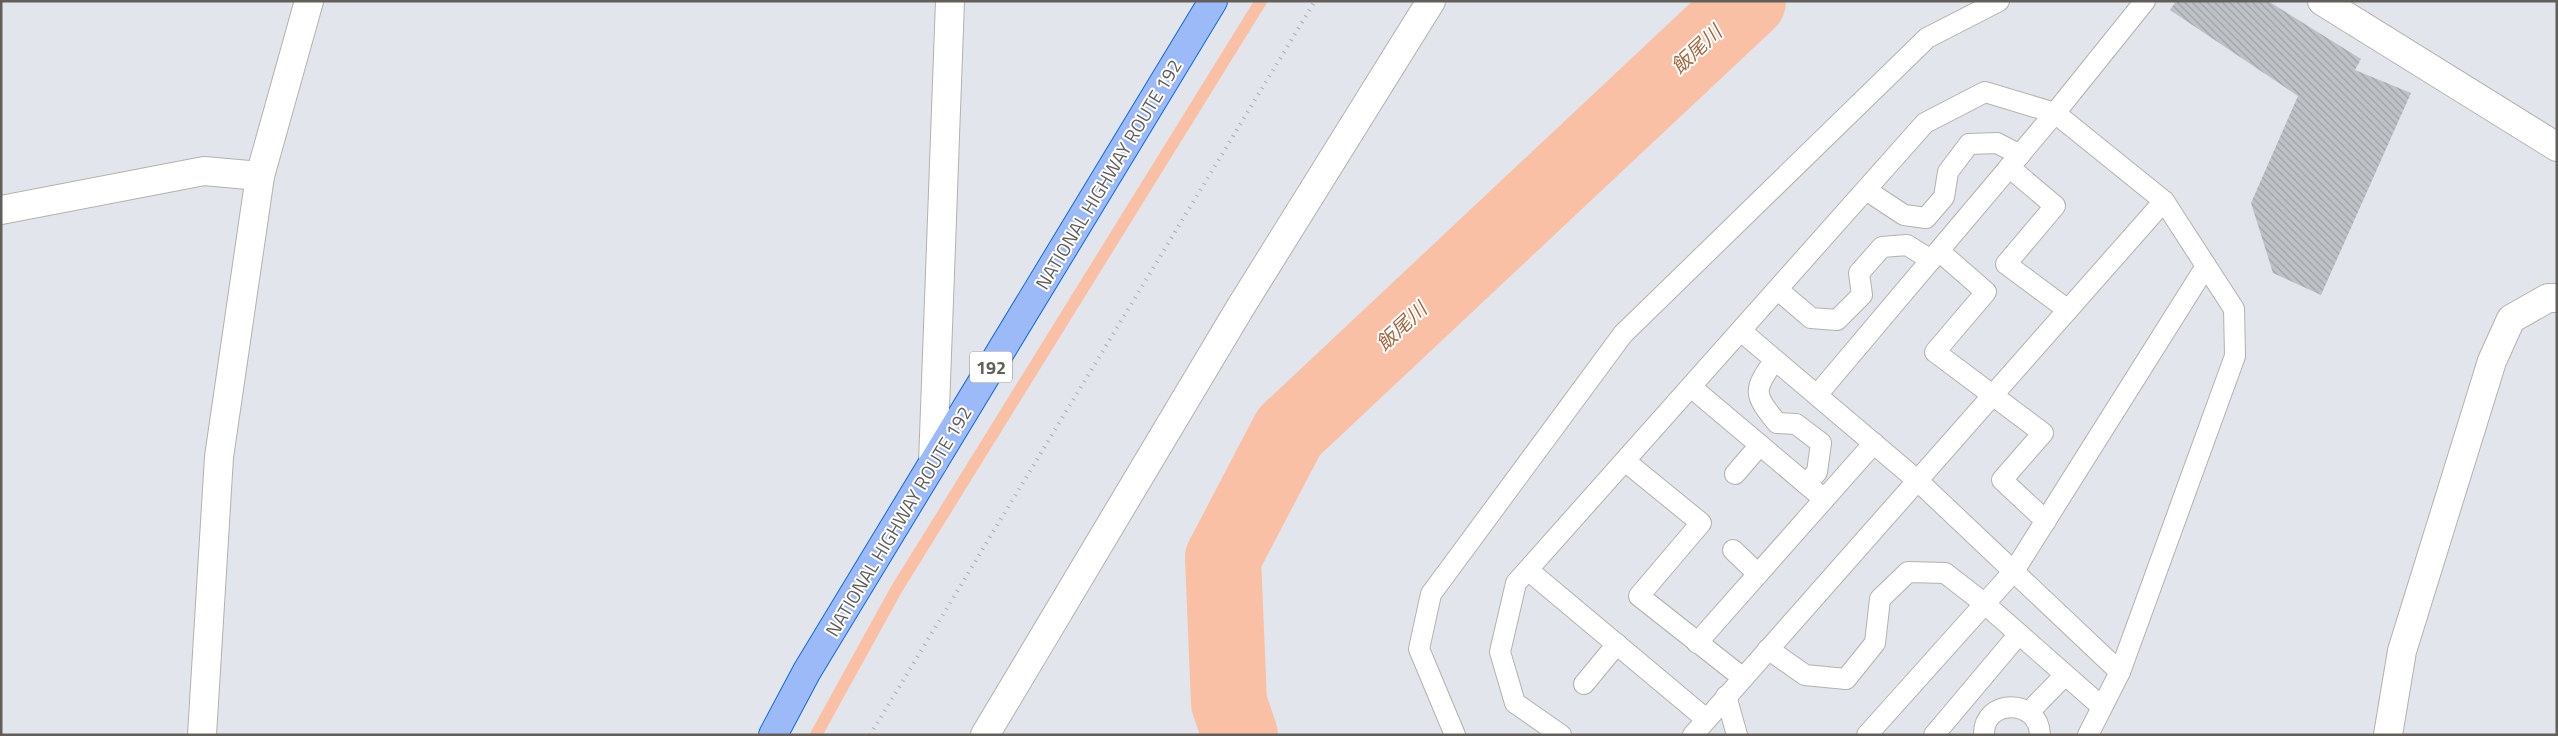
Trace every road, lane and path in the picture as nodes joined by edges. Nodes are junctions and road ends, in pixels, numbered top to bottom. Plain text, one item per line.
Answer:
1 (309, 1) edge
2 (950, 1) edge
3 (1213, 1) edge
4 (1431, 1) edge
5 (1999, 1) edge
6 (2146, 1) edge
7 (2322, 1) edge
8 (2055, 113) junction
9 (2557, 147) edge
10 (2014, 161) junction
11 (260, 176) junction
12 (1866, 190) junction
13 (2164, 201) junction
14 (1, 210) edge
15 (1935, 256) junction
16 (2206, 266) junction
17 (1778, 290) junction
18 (2557, 298) edge
19 (2068, 310) junction
20 (1741, 331) junction
21 (1775, 360) junction
22 (1691, 387) junction
23 (1994, 394) junction
24 (1817, 395) junction
25 (1874, 443) junction
26 (1760, 444) junction
27 (1625, 461) junction
28 (933, 463) junction
29 (1735, 474) dead end
30 (1918, 481) junction
31 (1806, 484) junction
32 (1824, 499) junction
33 (2046, 521) junction
34 (1733, 550) dead end
35 (1528, 570) junction
36 (2014, 571) junction
37 (1758, 574) junction
38 (1985, 604) junction
39 (2020, 634) junction
40 (1698, 642) junction
41 (1617, 644) junction
42 (1768, 649) junction
43 (2120, 672) junction
44 (2065, 675) junction
45 (1743, 678) junction
46 (1584, 684) dead end
47 (1726, 696) junction
48 (2102, 708) junction
49 (2030, 712) junction
50 (1706, 719) junction
51 (202, 735) edge
52 (774, 735) edge
53 (985, 735) edge
54 (1454, 735) edge
55 (1561, 735) edge
56 (1693, 735) edge
57 (1737, 735) edge
58 (1866, 735) edge
59 (1934, 735) edge
60 (1984, 735) edge
61 (2040, 735) edge
62 (2088, 735) edge
63 (2388, 735) edge

1 - 11 street
2 - 28 street
3 - 28 highway, NATIONAL HIGHWAY ROUTE 192 / 192
4 - 53 street
5 - 54 lane
6 - 8 lane
7 - 9 street
8 - 10 lane
8 - 12 lane
8 - 13 lane
10 - 12 lane
10 - 15 lane
10 - 19 lane
11 - 14 street
11 - 51 street
12 - 17 lane
13 - 16 lane
13 - 19 lane
15 - 17 lane
15 - 23 lane
15 - 24 lane
16 - 33 lane
16 - 43 lane
17 - 20 lane
18 - 63 street
19 - 23 lane
20 - 21 lane
20 - 22 lane
21 - 24 lane
21 - 31 lane
22 - 26 lane
22 - 27 lane
23 - 30 lane
23 - 33 lane
24 - 25 lane
25 - 30 lane
25 - 32 lane
26 - 29 lane
26 - 31 lane
27 - 35 lane
27 - 40 lane
28 - 52 highway, NATIONAL HIGHWAY ROUTE 192 / 192
30 - 36 lane
30 - 42 lane
31 - 32 lane
32 - 37 lane
33 - 36 lane
34 - 37 lane
35 - 41 lane
35 - 55 lane
36 - 38 lane
36 - 43 lane
37 - 40 lane
38 - 39 lane
38 - 42 lane
38 - 58 lane
39 - 44 lane
39 - 59 lane
40 - 45 lane
41 - 46 lane
41 - 50 lane
42 - 45 lane
43 - 48 lane
44 - 48 lane
44 - 49 lane
45 - 47 lane
47 - 50 lane
47 - 57 lane
48 - 62 lane
49 - 60 lane
49 - 61 lane
50 - 56 lane

